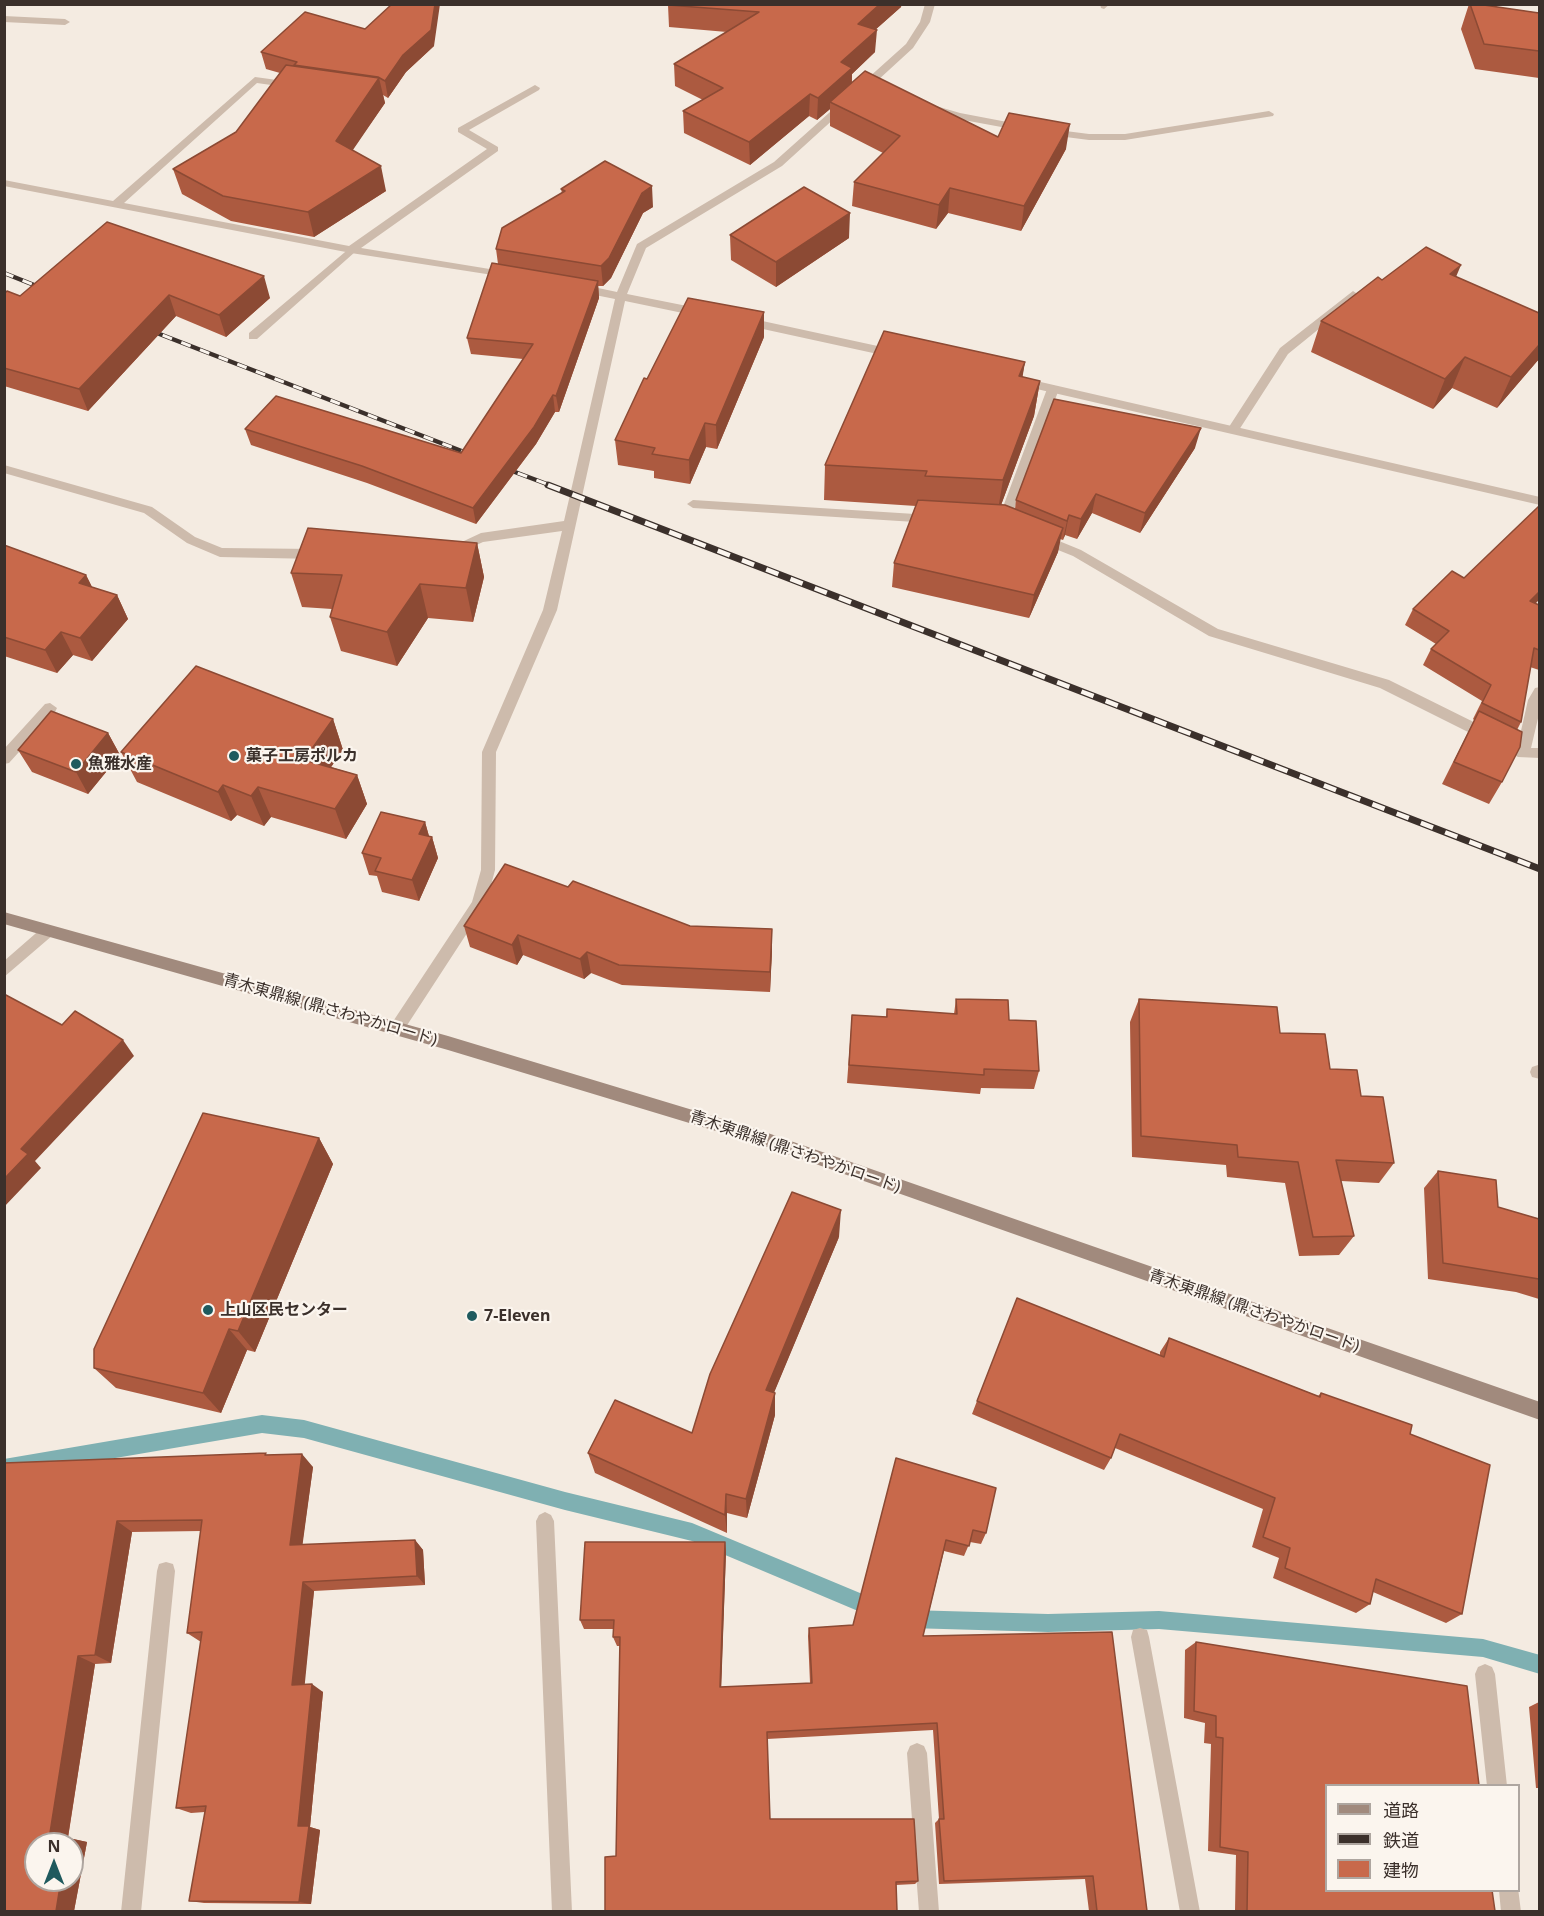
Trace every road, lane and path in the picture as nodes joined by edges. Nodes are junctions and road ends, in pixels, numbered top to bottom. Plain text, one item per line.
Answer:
1 (930, 4) edge
2 (4, 19) edge
3 (65, 22) dead end
4 (301, 87) edge
5 (535, 88) dead end
6 (927, 107) edge
7 (1269, 114) dead end
8 (4, 183) edge
9 (115, 205) junction
10 (351, 250) junction
11 (515, 278) edge
12 (562, 286) edge
13 (621, 296) junction
14 (1353, 296) edge
15 (714, 315) edge
16 (737, 320) edge
17 (253, 336) dead end
18 (910, 357) edge
19 (1010, 379) edge
20 (1053, 389) junction
21 (1233, 430) junction
22 (4, 469) edge
23 (1539, 501) edge
24 (693, 504) dead end
25 (944, 520) edge
26 (987, 523) edge
27 (569, 525) junction
28 (1014, 528) junction
29 (438, 553) edge
30 (335, 554) edge
31 (1539, 692) edge
32 (50, 708) dead end
33 (1523, 753) junction
34 (1539, 753) edge
35 (4, 759) edge
36 (4, 918) edge
37 (48, 931) junction
38 (4, 971) edge
39 (397, 1028) junction
40 (1539, 1411) edge
41 (545, 1521) dead end
42 (166, 1571) dead end
43 (1140, 1637) dead end
44 (1485, 1674) dead end
45 (917, 1753) dead end
46 (1497, 1784) edge
47 (1509, 1892) edge
48 (131, 1911) edge
49 (562, 1911) edge
50 (929, 1911) edge
51 (1190, 1911) edge
52 (1511, 1911) edge

1 - 13 street
2 - 3 street
4 - 9 street
5 - 10 street
6 - 7 street
8 - 9 street
9 - 10 street
10 - 11 street
10 - 17 street
12 - 13 street
13 - 15 street
13 - 27 street
14 - 21 street
16 - 18 street
19 - 20 street
20 - 21 street
20 - 28 street
21 - 23 street
22 - 30 street
24 - 25 street
26 - 28 street
27 - 29 street
27 - 39 street
28 - 33 street
31 - 33 street
32 - 35 street
33 - 34 street
36 - 37 main road, 青木東鼎線 (鼎さわやかロード)
37 - 38 street
37 - 39 main road, 青木東鼎線 (鼎さわやかロード)
39 - 40 main road, 青木東鼎線 (鼎さわやかロード)
41 - 49 street
42 - 48 street
43 - 51 street
44 - 46 street
45 - 50 street
47 - 52 street

